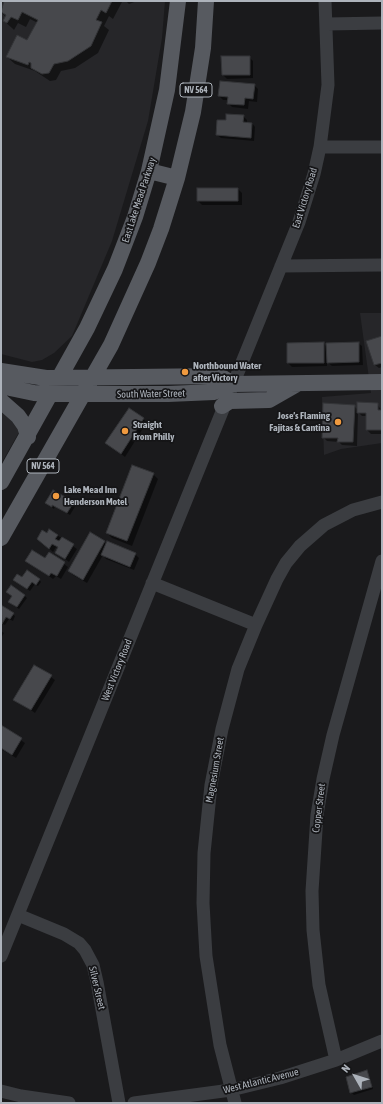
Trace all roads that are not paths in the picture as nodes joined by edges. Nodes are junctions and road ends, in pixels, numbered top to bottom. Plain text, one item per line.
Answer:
1 (178, 1) edge
2 (206, 1) edge
3 (325, 1) edge
4 (382, 23) edge
5 (327, 24) junction
6 (320, 147) junction
7 (382, 147) edge
8 (150, 171) junction
9 (176, 178) junction
10 (382, 265) edge
11 (281, 266) junction
12 (1, 371) edge
13 (382, 382) edge
14 (86, 383) junction
15 (298, 383) junction
16 (233, 384) junction
17 (1, 386) edge
18 (59, 387) junction
19 (1, 401) edge
20 (222, 406) junction
21 (28, 437) junction
22 (1, 482) edge
23 (382, 502) edge
24 (1, 538) edge
25 (382, 561) edge
26 (152, 583) junction
27 (256, 624) junction
28 (18, 915) junction
29 (1, 956) edge
30 (382, 1041) edge
31 (336, 1060) junction
32 (231, 1090) junction
33 (1, 1091) edge
34 (69, 1103) edge
35 (119, 1103) edge
36 (134, 1103) edge
37 (235, 1103) edge

1 - 8 main road, East Lake Mead Parkway / NV 564
2 - 9 main road, NV 564
3 - 5 street, East Victory Road
4 - 5 street
5 - 6 street, East Victory Road
6 - 7 street
6 - 11 street, East Victory Road
8 - 9 main road
8 - 18 main road, East Lake Mead Parkway / NV 564
9 - 14 main road, NV 564
10 - 11 street
11 - 16 street, East Victory Road
12 - 18 main road
13 - 15 main road, South Water Street
14 - 16 main road, South Water Street
14 - 18 main road, South Water Street
14 - 24 main road, NV 564
15 - 16 main road, South Water Street
15 - 20 main road
16 - 20 street, West Victory Road
17 - 18 main road
18 - 21 main road, NV 564
19 - 21 main road
20 - 26 street, West Victory Road
21 - 22 main road, NV 564
23 - 27 street, Magnesium Street
25 - 31 street, Copper Street
26 - 27 street
26 - 28 street, West Victory Road
27 - 32 street, Magnesium Street
28 - 29 street, West Victory Road
28 - 35 street, Silver Street
30 - 31 street, West Atlantic Avenue
31 - 32 street, West Atlantic Avenue
32 - 36 street, West Atlantic Avenue
32 - 37 street, Magnesium Street
33 - 34 street

